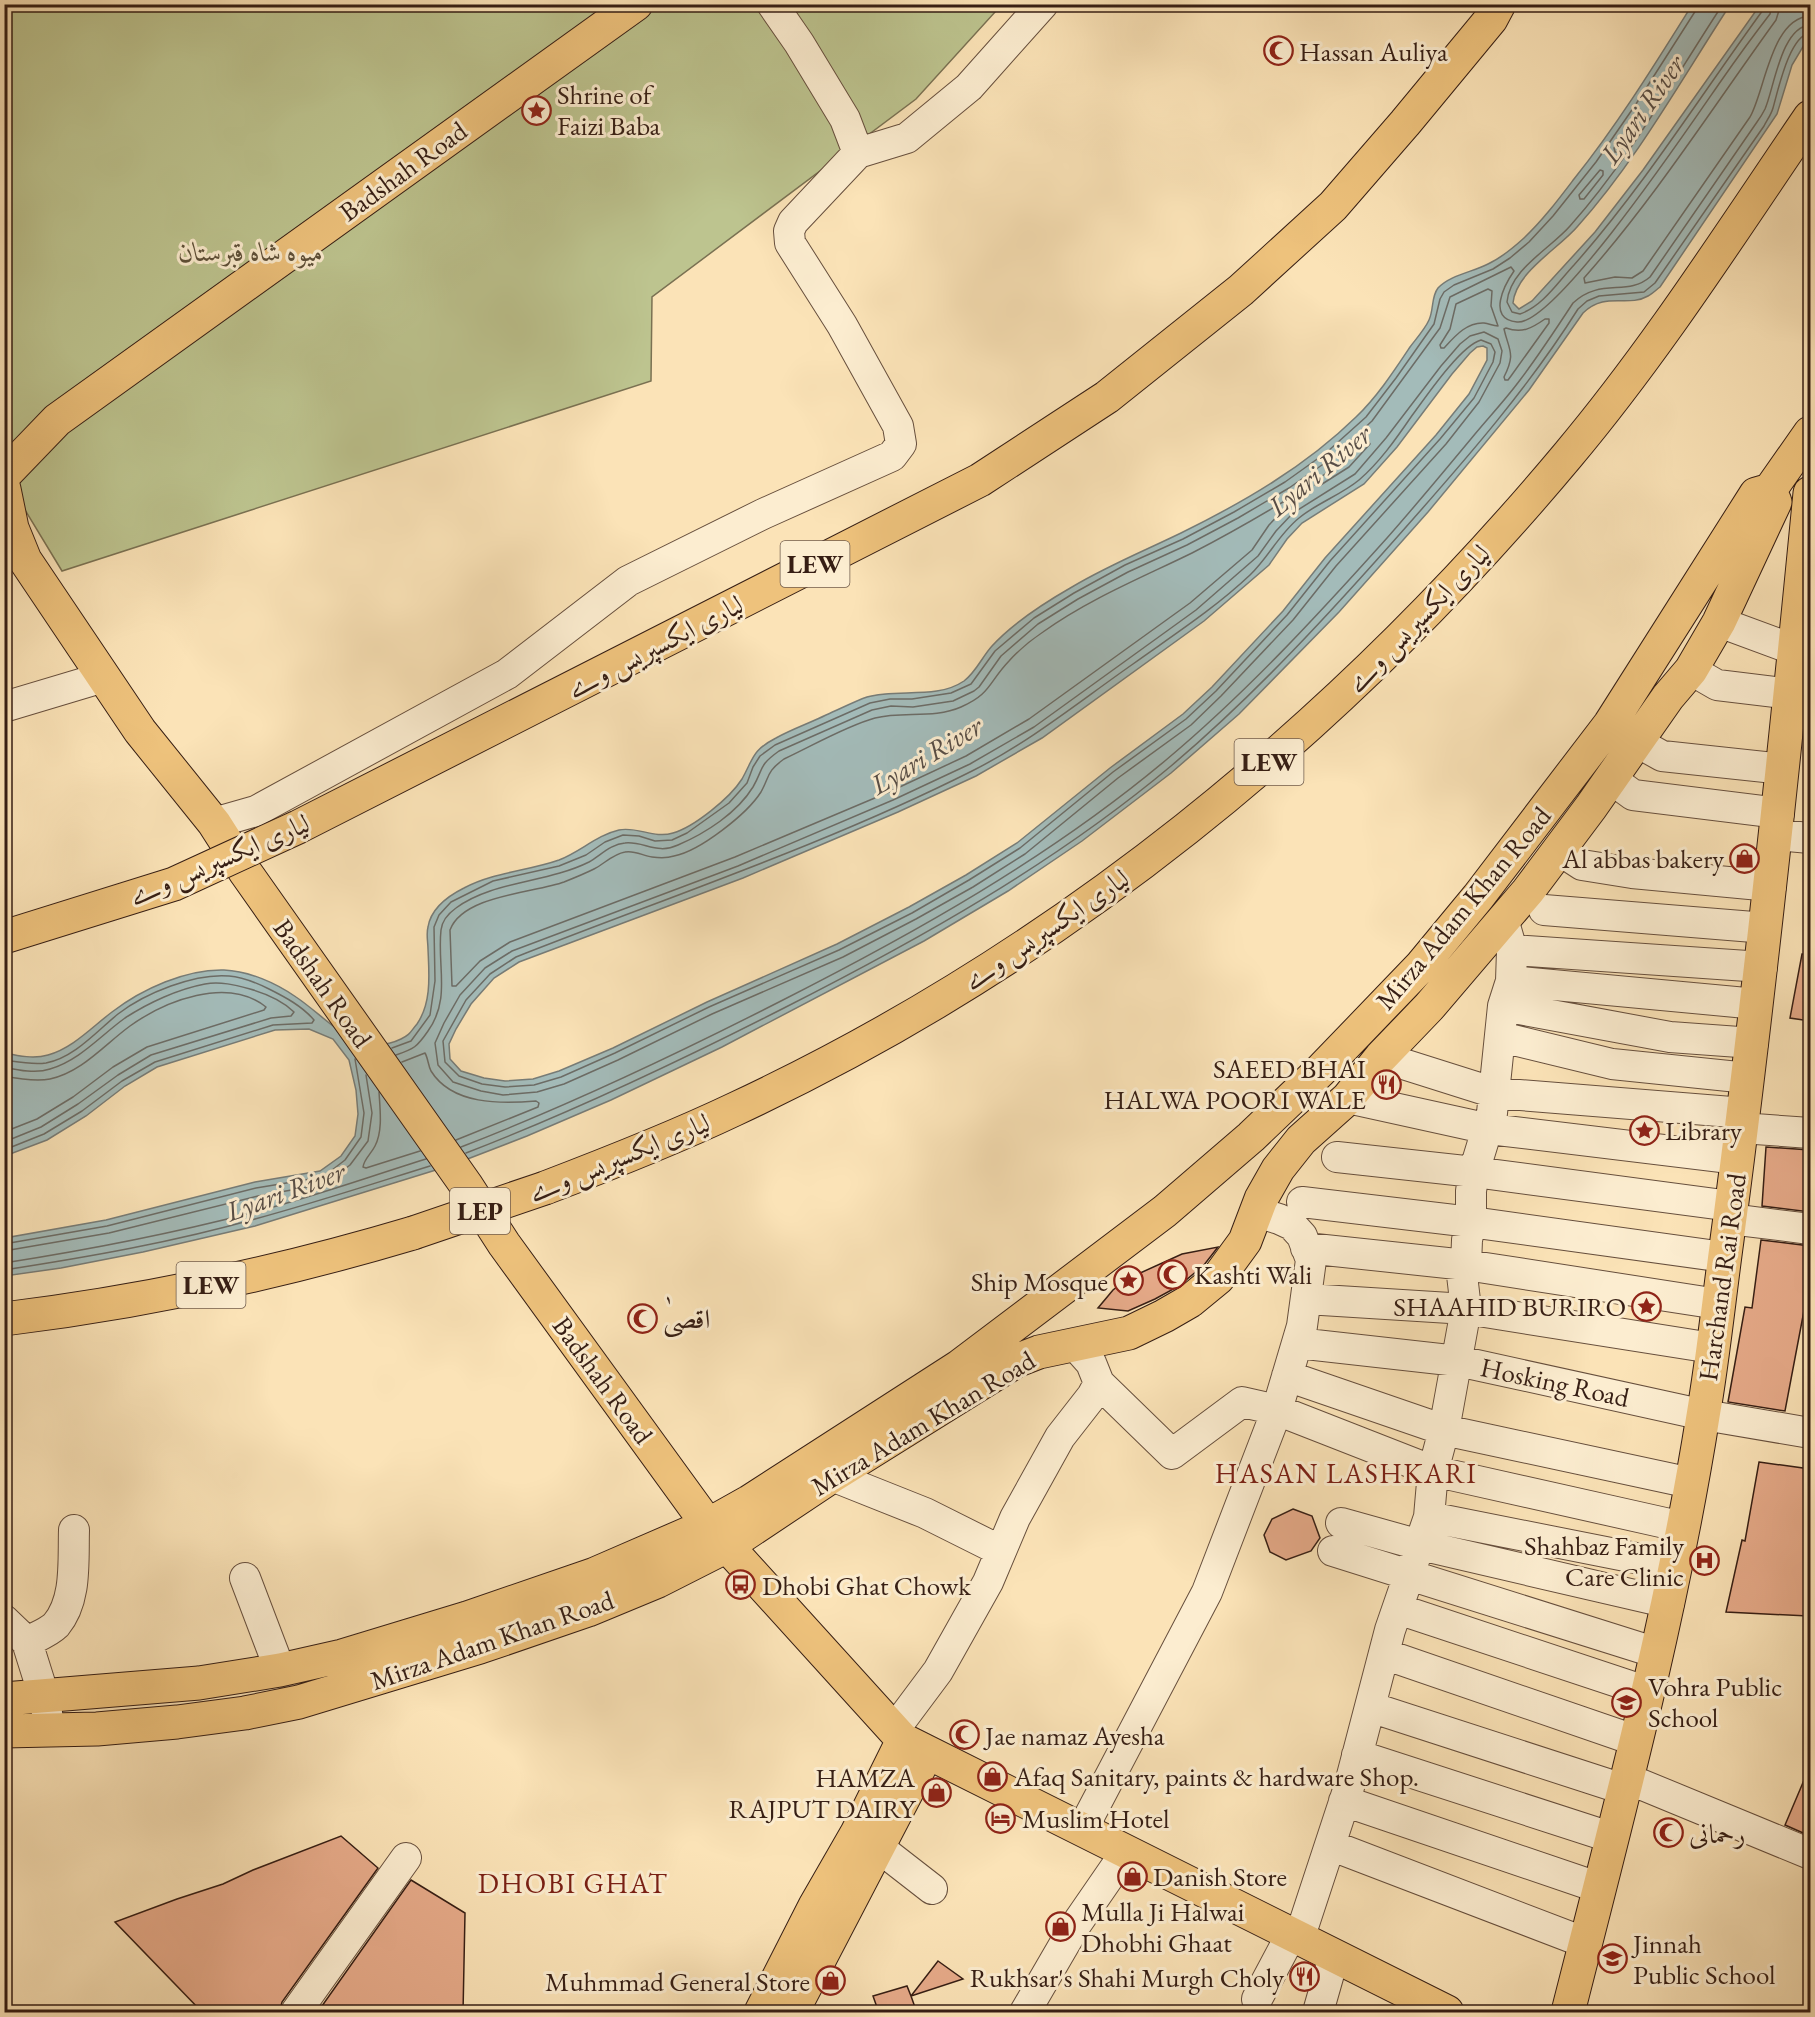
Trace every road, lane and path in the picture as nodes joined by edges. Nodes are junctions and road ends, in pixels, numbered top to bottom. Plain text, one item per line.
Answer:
1 (636, 4) edge
2 (772, 4) edge
3 (1043, 4) edge
4 (1499, 4) edge
5 (1810, 117) edge
6 (858, 153) junction
7 (1810, 433) edge
8 (4, 475) edge
9 (4, 489) edge
10 (1770, 490) junction
11 (1810, 493) edge
12 (1719, 621) junction
13 (1795, 650) junction
14 (1691, 670) junction
15 (104, 677) junction
16 (1791, 694) junction
17 (4, 707) edge
18 (1637, 742) junction
19 (1783, 769) junction
20 (1611, 779) junction
21 (214, 823) junction
22 (1778, 824) junction
23 (1810, 838) edge
24 (1559, 850) junction
25 (1771, 886) junction
26 (1544, 910) dead end
27 (1503, 919) junction
28 (1766, 928) junction
29 (4, 937) edge
30 (1512, 950) junction
31 (1762, 967) junction
32 (1507, 993) junction
33 (1758, 1004) junction
34 (1501, 1037) junction
35 (1753, 1043) junction
36 (1381, 1057) junction
37 (1749, 1078) junction
38 (1496, 1093) junction
39 (1347, 1098) junction
40 (1489, 1129) junction
41 (1741, 1133) junction
42 (1810, 1133) edge
43 (1337, 1157) dead end
44 (1474, 1172) junction
45 (545, 1188) joint
46 (1302, 1202) dead end
47 (1256, 1212) junction
48 (1730, 1212) junction
49 (1471, 1222) junction
50 (1810, 1229) edge
51 (413, 1233) joint
52 (1306, 1248) junction
53 (1724, 1257) junction
54 (1466, 1265) junction
55 (1306, 1299) junction
56 (1718, 1304) junction
57 (1466, 1309) junction
58 (4, 1319) edge
59 (1297, 1343) junction
60 (1075, 1345) junction
61 (1712, 1348) junction
62 (1458, 1361) junction
63 (1287, 1376) junction
64 (1099, 1383) junction
65 (1277, 1410) junction
66 (1704, 1415) junction
67 (1444, 1430) junction
68 (1810, 1433) edge
69 (1433, 1471) junction
70 (832, 1476) junction
71 (1691, 1483) junction
72 (1341, 1523) dead end
73 (1683, 1527) junction
74 (74, 1530) dead end
75 (1424, 1531) junction
76 (718, 1535) junction
77 (1001, 1551) junction
78 (1333, 1551) dead end
79 (1676, 1566) junction
80 (1409, 1574) junction
81 (245, 1578) dead end
82 (1669, 1603) junction
83 (1398, 1609) junction
84 (4, 1620) edge
85 (27, 1642) junction
86 (1658, 1653) junction
87 (1384, 1654) junction
88 (280, 1670) junction
89 (1648, 1692) junction
90 (44, 1696) junction
91 (4, 1699) edge
92 (1370, 1707) junction
93 (50, 1730) junction
94 (4, 1731) edge
95 (908, 1741) junction
96 (1637, 1741) junction
97 (1357, 1755) junction
98 (1627, 1785) junction
99 (1344, 1801) junction
100 (1082, 1830) junction
101 (1613, 1838) junction
102 (1330, 1845) junction
103 (878, 1847) junction
104 (1126, 1852) junction
105 (1810, 1854) edge
106 (406, 1858) dead end
107 (1600, 1888) junction
108 (932, 1889) dead end
109 (1295, 1937) junction
110 (1586, 1943) junction
111 (1334, 1956) junction
112 (1257, 1999) dead end
113 (1034, 2009) edge
114 (795, 2011) edge
115 (296, 2013) edge
116 (761, 2013) edge
117 (1318, 2013) edge
118 (1447, 2013) edge
119 (1568, 2013) edge

1 - 8 main road, Badshah Road
2 - 6 street
3 - 6 street
4 - 29 main road, لیاری ایکسپریس وے / LEW, bridge
5 - 45 main road, لیاری ایکسپریس وے / LEW
6 - 21 street
7 - 10 main road, Mirza Adam Khan Road
9 - 15 main road, Badshah Road
10 - 12 main road, Mirza Adam Khan Road
10 - 76 main road, Mirza Adam Khan Road
11 - 13 main road, Harchand Rai Road
12 - 13 street
12 - 14 main road, Mirza Adam Khan Road
13 - 16 main road, Harchand Rai Road
14 - 16 street
14 - 18 main road, Mirza Adam Khan Road
15 - 17 street
15 - 21 main road, Badshah Road
16 - 19 main road, Harchand Rai Road
18 - 19 street
18 - 20 main road, Mirza Adam Khan Road
19 - 22 main road, Harchand Rai Road
20 - 22 street
20 - 24 main road, Mirza Adam Khan Road
21 - 76 main road, Badshah Road
22 - 23 street
22 - 25 main road, Harchand Rai Road
24 - 25 street
24 - 27 main road, Mirza Adam Khan Road
25 - 28 main road, Harchand Rai Road
26 - 28 street
27 - 30 street
27 - 36 main road, Mirza Adam Khan Road
28 - 31 main road, Harchand Rai Road
30 - 31 street
30 - 32 street
31 - 33 main road, Harchand Rai Road
32 - 33 street
32 - 34 street
32 - 35 street
33 - 35 main road, Harchand Rai Road
34 - 37 street
34 - 38 street
35 - 37 main road, Harchand Rai Road
36 - 38 street
36 - 39 main road, Mirza Adam Khan Road
37 - 41 main road, Harchand Rai Road
38 - 40 street
38 - 41 street
39 - 40 street
39 - 47 main road, Mirza Adam Khan Road
40 - 41 street
40 - 44 street
41 - 42 street
41 - 48 main road, Harchand Rai Road
43 - 44 street
44 - 48 street
44 - 49 street
45 - 51 main road, لیاری ایکسپریس وے / LEP, bridge
46 - 49 street
47 - 52 street
47 - 60 main road, Mirza Adam Khan Road
48 - 50 street
48 - 53 main road, Harchand Rai Road
49 - 53 street
49 - 54 street
51 - 58 main road, لیاری ایکسپریس وے / LEW
52 - 54 street
52 - 55 street
53 - 56 main road, Harchand Rai Road
54 - 56 street
54 - 57 street
55 - 57 street
55 - 59 street
56 - 61 main road, Harchand Rai Road
57 - 61 street
57 - 62 street
59 - 62 street, Hosking Road
59 - 63 street
60 - 64 street
60 - 70 main road, Mirza Adam Khan Road
61 - 66 main road, Harchand Rai Road
62 - 66 street, Hosking Road
62 - 67 street
63 - 65 street
63 - 67 street
64 - 65 street
64 - 77 street
65 - 69 street
65 - 100 street
66 - 68 street, Hosking Road
66 - 71 main road, Harchand Rai Road
67 - 69 street
67 - 71 street
69 - 73 street
69 - 75 street
70 - 76 main road, Mirza Adam Khan Road
70 - 77 street
71 - 73 main road, Harchand Rai Road
72 - 75 street
73 - 79 main road, Harchand Rai Road
74 - 85 street
75 - 79 street
75 - 80 street
75 - 82 street
76 - 88 main road, Mirza Adam Khan Road
76 - 93 main road, Mirza Adam Khan Road
76 - 95 main road, Badshah Road
77 - 95 street
78 - 80 street
79 - 82 main road, Harchand Rai Road
80 - 83 street
80 - 86 street
81 - 88 street
82 - 86 main road, Harchand Rai Road
83 - 87 street
83 - 89 street
84 - 85 street
85 - 90 street
86 - 89 main road, Harchand Rai Road
87 - 92 street
87 - 96 street
88 - 90 main road, Mirza Adam Khan Road
89 - 96 main road, Harchand Rai Road
90 - 91 main road, Mirza Adam Khan Road
90 - 93 street
92 - 97 street
92 - 98 street
93 - 94 main road, Mirza Adam Khan Road
95 - 100 main road, Badshah Road
95 - 103 main road
95 - 116 main road
96 - 98 main road, Harchand Rai Road
97 - 99 street
97 - 101 street
98 - 101 main road, Harchand Rai Road
98 - 105 street
99 - 102 street
99 - 107 street
100 - 104 main road, Badshah Road
101 - 107 main road, Harchand Rai Road
102 - 109 street
102 - 110 street
103 - 108 street
103 - 114 main road
104 - 109 main road, Badshah Road
104 - 113 street
106 - 115 street
107 - 110 main road, Harchand Rai Road
109 - 111 main road, Badshah Road
109 - 112 street
110 - 119 main road, Harchand Rai Road
111 - 117 street
111 - 118 main road, Badshah Road

